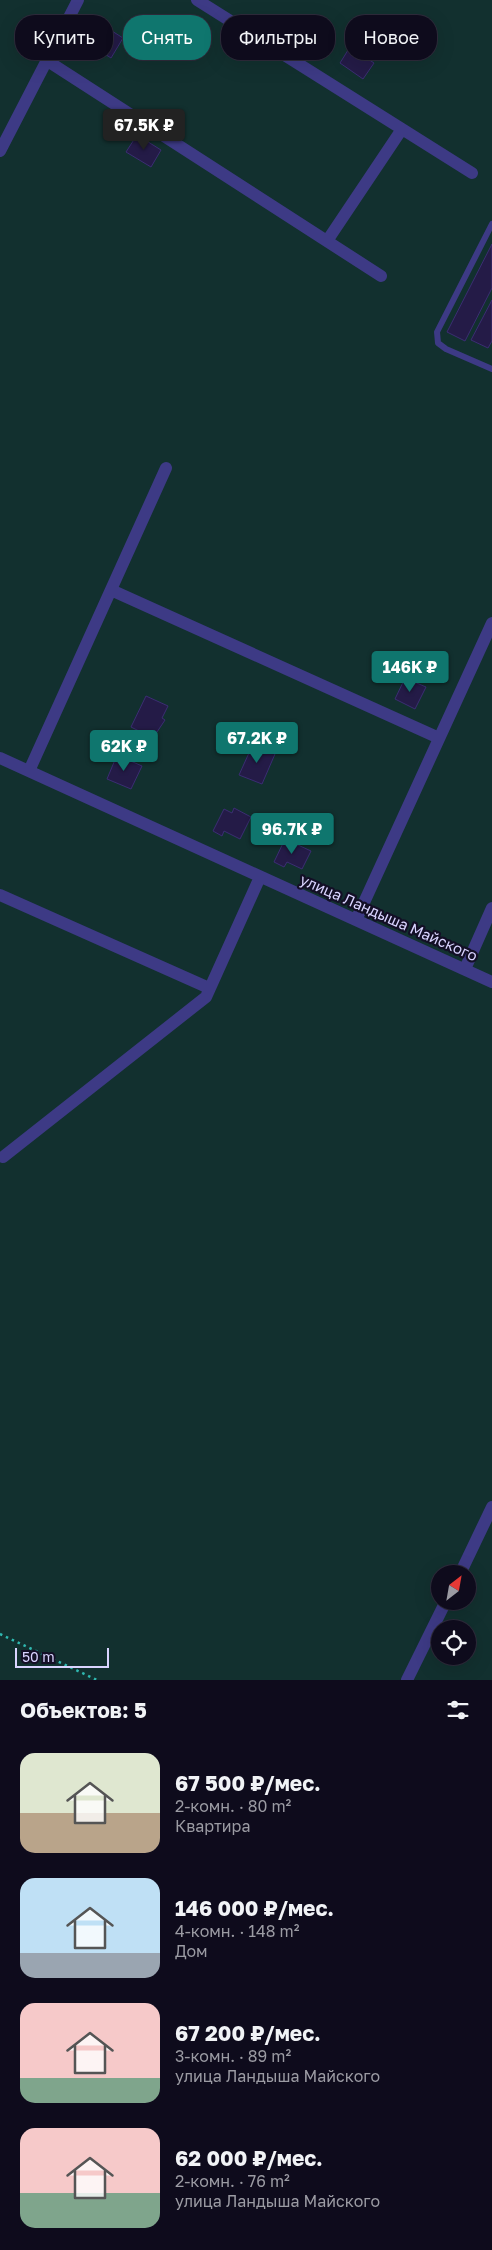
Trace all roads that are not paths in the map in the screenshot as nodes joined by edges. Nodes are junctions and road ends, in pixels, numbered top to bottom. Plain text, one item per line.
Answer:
1 (78, 0) edge
2 (197, 0) edge
3 (70, 15) edge
4 (46, 60) joint
5 (402, 129) junction
6 (0, 151) edge
7 (472, 173) dead end
8 (492, 224) edge
9 (327, 242) junction
10 (381, 276) dead end
11 (492, 369) edge
12 (166, 468) dead end
13 (111, 590) junction
14 (492, 623) edge
15 (439, 738) junction
16 (0, 758) edge
17 (29, 771) junction
18 (260, 876) junction
19 (0, 895) edge
20 (492, 908) edge
21 (356, 920) junction
22 (465, 969) junction
23 (492, 982) edge
24 (210, 988) junction
25 (2, 1157) dead end
26 (492, 1508) edge
27 (464, 1565) edge
28 (442, 1610) edge
29 (407, 1680) edge

1 - 3 street
2 - 5 street
4 - 6 street
4 - 9 street
5 - 7 street
5 - 9 street
8 - 11 lane
9 - 10 street
12 - 13 street
13 - 15 street
13 - 17 street
14 - 15 street
15 - 21 street
16 - 17 street, улица Ландыша Майского
17 - 18 street, улица Ландыша Майского
18 - 21 street, улица Ландыша Майского
18 - 24 street
19 - 24 street
20 - 22 street
21 - 22 street, улица Ландыша Майского
22 - 23 street, улица Ландыша Майского
24 - 25 street
26 - 27 street
28 - 29 street

